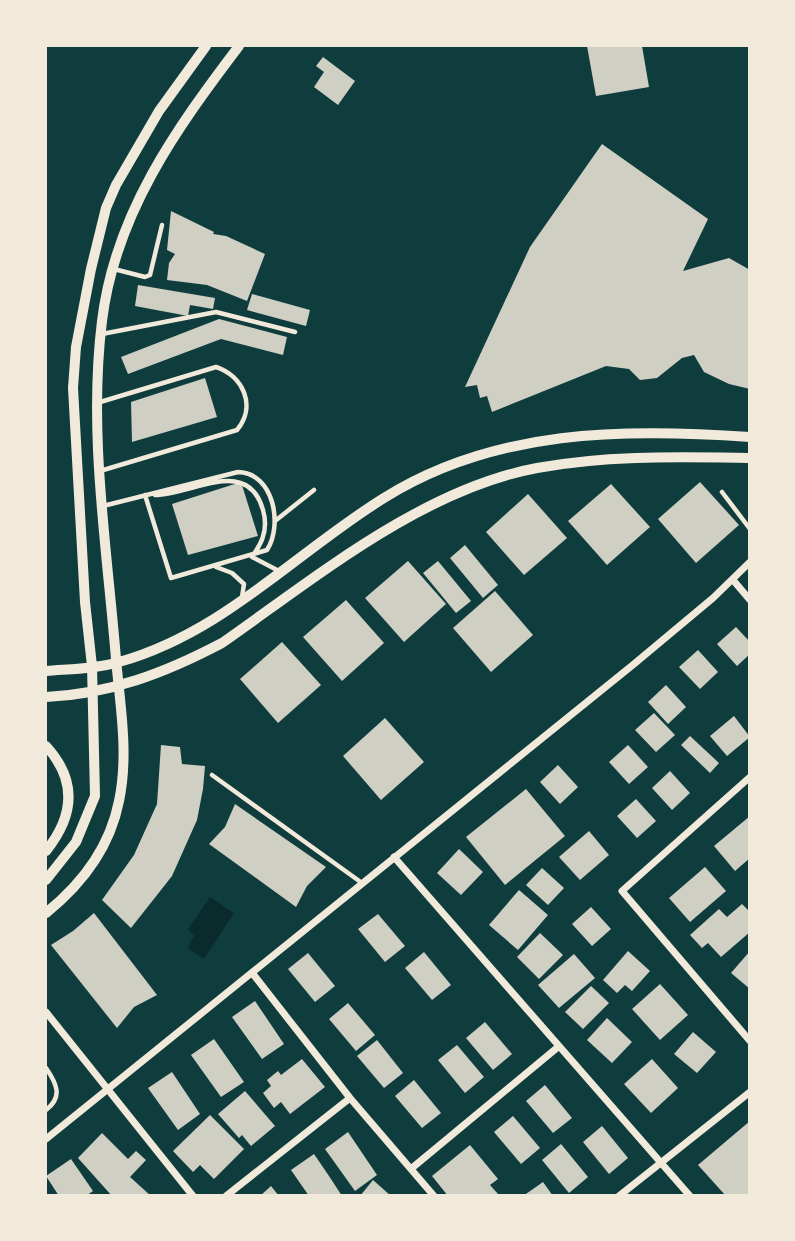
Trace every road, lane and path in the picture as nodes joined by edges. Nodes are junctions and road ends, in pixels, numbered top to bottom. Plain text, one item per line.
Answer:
1 (206, 46) edge
2 (239, 46) edge
3 (162, 225) dead end
4 (113, 269) junction
5 (295, 332) dead end
6 (101, 334) junction
7 (97, 403) junction
8 (750, 437) edge
9 (750, 458) edge
10 (100, 471) junction
11 (314, 490) dead end
12 (722, 492) dead end
13 (145, 495) junction
14 (103, 506) junction
15 (275, 521) junction
16 (750, 529) edge
17 (252, 556) junction
18 (750, 562) edge
19 (215, 567) junction
20 (282, 572) junction
21 (733, 580) junction
22 (748, 595) edge
23 (237, 605) junction
24 (116, 663) junction
25 (92, 666) junction
26 (46, 671) edge
27 (119, 687) junction
28 (94, 692) junction
29 (46, 697) edge
30 (46, 746) edge
31 (212, 775) dead end
32 (750, 777) edge
33 (46, 851) edge
34 (394, 858) junction
35 (46, 880) edge
36 (363, 883) junction
37 (46, 913) edge
38 (253, 974) junction
39 (46, 1012) edge
40 (750, 1041) edge
41 (558, 1047) junction
42 (46, 1068) edge
43 (108, 1089) junction
44 (750, 1092) edge
45 (350, 1098) junction
46 (46, 1110) edge
47 (46, 1139) edge
48 (660, 1163) junction
49 (412, 1168) junction
50 (193, 1195) edge
51 (226, 1195) edge
52 (434, 1195) edge
53 (619, 1195) edge
54 (690, 1195) edge

1 - 25 street
2 - 4 street
3 - 4 lane
4 - 6 street
5 - 6 lane
6 - 7 street
7 - 10 street
7 - 10 lane
8 - 20 street
9 - 27 street
10 - 14 street
11 - 15 lane
12 - 16 lane
13 - 14 lane
13 - 15 lane
13 - 17 lane
13 - 19 lane
14 - 24 street
15 - 17 lane
17 - 19 lane
17 - 20 lane
18 - 21 street
19 - 23 lane
20 - 23 street
21 - 22 street
21 - 34 street
23 - 24 street
24 - 25 street
24 - 27 street
25 - 26 street
25 - 28 street
27 - 28 street
27 - 37 street
28 - 29 street
28 - 35 street
30 - 33 street
31 - 36 lane
32 - 40 street
34 - 36 street
34 - 41 street
36 - 38 street
38 - 43 street
38 - 45 street
39 - 43 street
41 - 48 street
41 - 49 street
42 - 46 lane
43 - 47 street
43 - 50 street
44 - 48 street
45 - 49 street
45 - 51 street
48 - 53 street
48 - 54 street
49 - 52 street

